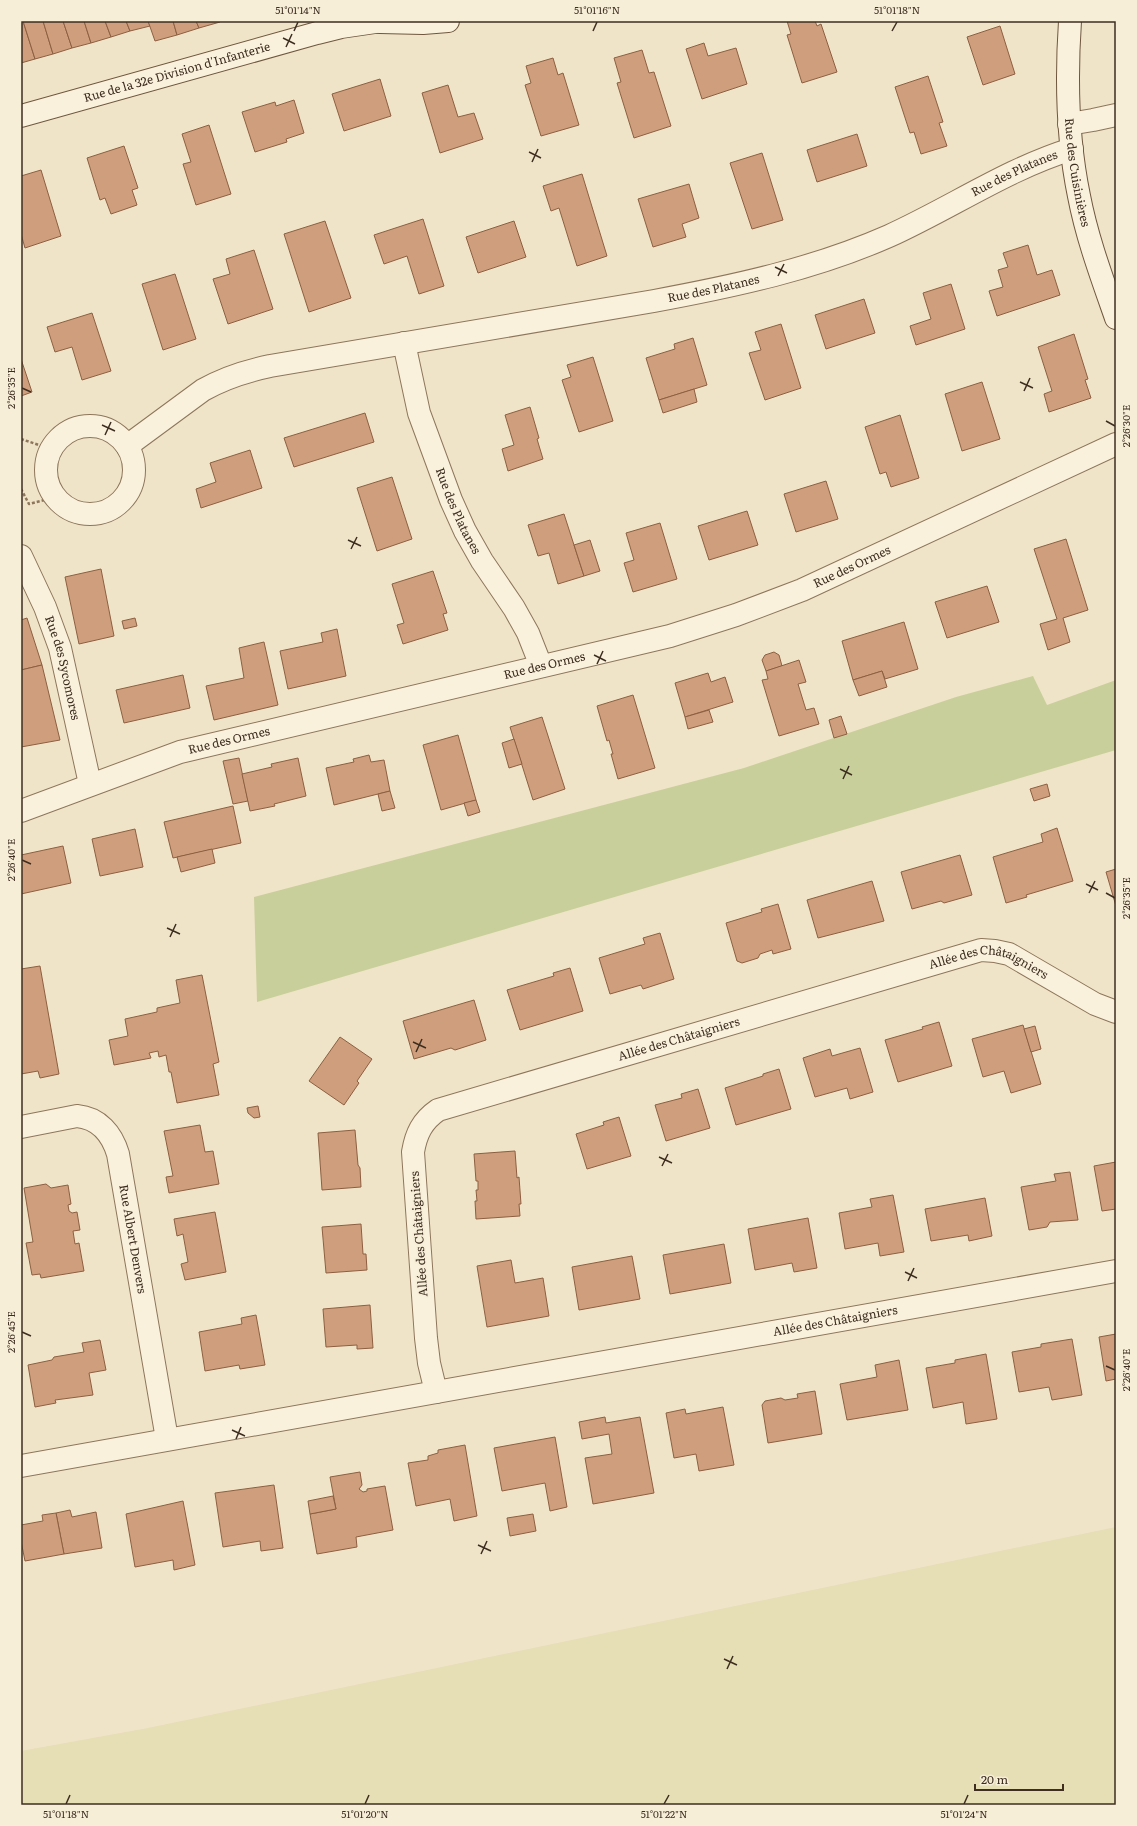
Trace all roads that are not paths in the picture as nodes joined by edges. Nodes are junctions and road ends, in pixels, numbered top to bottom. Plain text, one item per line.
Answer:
1 (381, 21) edge
2 (448, 21) edge
3 (1070, 21) edge
4 (1116, 115) edge
5 (21, 116) edge
6 (1069, 124) junction
7 (1072, 149) junction
8 (1116, 318) edge
9 (404, 343) junction
10 (1116, 444) edge
11 (127, 446) junction
12 (22, 562) edge
13 (541, 666) junction
14 (90, 784) junction
15 (21, 811) edge
16 (1116, 1012) edge
17 (21, 1127) edge
18 (1116, 1271) edge
19 (436, 1392) junction
20 (167, 1440) junction
21 (21, 1466) edge

1 - 2 street, Rue de la 32e Division d'Infanterie
1 - 5 street, Rue de la 32e Division d'Infanterie
3 - 6 street, Rue des Cuisinières
4 - 6 street
6 - 7 street, Rue des Cuisinières
7 - 8 street, Rue des Cuisinières
7 - 9 street, Rue des Platanes
9 - 11 street, Rue des Platanes
9 - 13 street, Rue des Platanes
10 - 13 street, Rue des Ormes
11 - 11 street
12 - 14 street, Rue des Sycomores
13 - 14 street, Rue des Ormes
14 - 15 street, Rue des Ormes
16 - 19 street, Allée des Châtaigniers
17 - 20 street, Rue Albert Denvers
18 - 19 street, Allée des Châtaigniers
19 - 20 street
20 - 21 street

